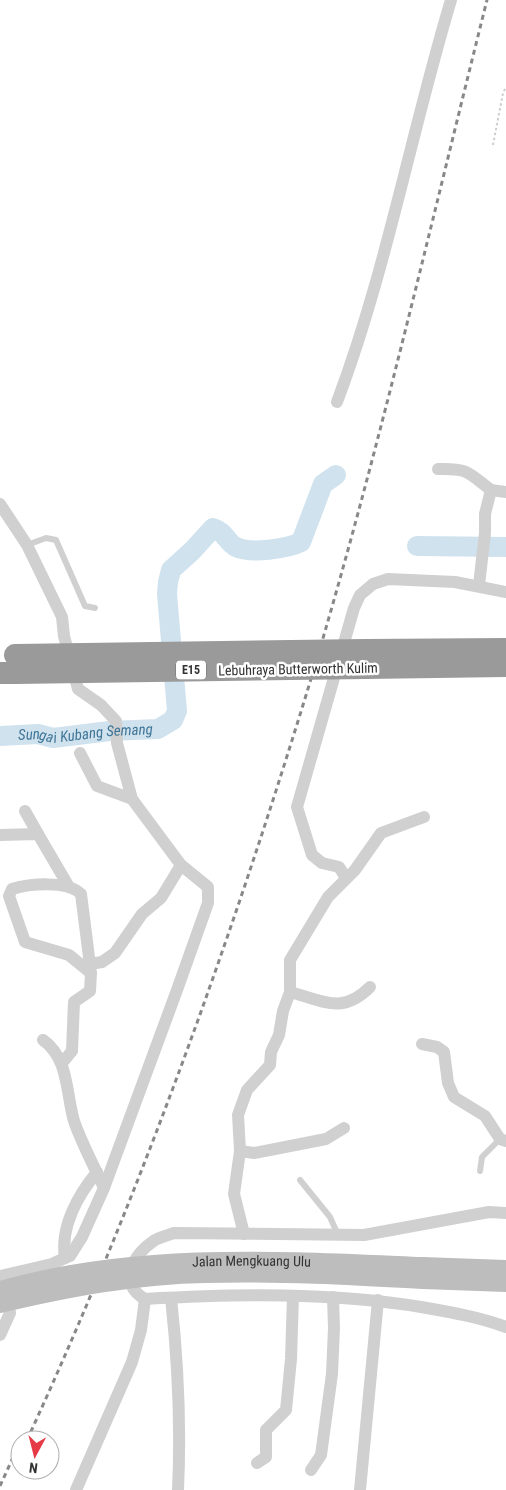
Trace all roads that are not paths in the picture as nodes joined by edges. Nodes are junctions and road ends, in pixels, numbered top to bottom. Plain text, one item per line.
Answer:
1 (451, 0) edge
2 (337, 402) dead end
3 (438, 469) dead end
4 (491, 490) junction
5 (506, 492) edge
6 (0, 504) edge
7 (27, 545) junction
8 (479, 585) junction
9 (506, 592) edge
10 (95, 608) dead end
11 (506, 649) edge
12 (366, 659) junction
13 (8, 664) edge
14 (506, 666) edge
15 (80, 753) dead end
16 (132, 799) junction
17 (25, 811) dead end
18 (424, 817) dead end
19 (38, 834) junction
20 (0, 835) edge
21 (182, 865) junction
22 (346, 878) junction
23 (69, 887) junction
24 (90, 969) junction
25 (370, 987) dead end
26 (290, 992) junction
27 (43, 1040) dead end
28 (422, 1044) dead end
29 (62, 1064) junction
30 (344, 1128) dead end
31 (503, 1140) edge
32 (240, 1151) junction
33 (97, 1172) junction
34 (480, 1172) dead end
35 (300, 1180) dead end
36 (104, 1188) junction
37 (506, 1213) edge
38 (244, 1234) junction
39 (338, 1236) junction
40 (65, 1258) junction
41 (504, 1271) edge
42 (422, 1273) junction
43 (0, 1279) edge
44 (293, 1296) junction
45 (171, 1298) junction
46 (333, 1298) junction
47 (145, 1299) junction
48 (378, 1300) junction
49 (0, 1304) edge
50 (506, 1327) edge
51 (0, 1335) edge
52 (258, 1463) dead end
53 (311, 1470) dead end
54 (76, 1490) edge
55 (178, 1490) edge
56 (360, 1490) edge

1 - 2 street
3 - 4 street
4 - 5 street
4 - 8 street
6 - 7 street
7 - 10 lane
7 - 16 street
8 - 9 street
8 - 22 street
11 - 12 highway, Lebuhraya Butterworth Kulim / E15
12 - 13 highway, Lebuhraya Butterworth Kulim / E15, bridge
12 - 14 highway, Lebuhraya Butterworth Kulim / E15
15 - 16 street
16 - 21 street
17 - 19 street
18 - 22 street
19 - 20 street
19 - 23 street
21 - 24 street
21 - 36 street
22 - 26 street
23 - 24 street
23 - 24 street
24 - 29 street
25 - 26 street
26 - 32 street
27 - 29 street
28 - 31 street
29 - 33 street
30 - 32 street
31 - 34 lane
32 - 38 street
33 - 36 street
33 - 40 street
35 - 39 lane
36 - 40 street
37 - 39 street
38 - 39 street
38 - 47 street
40 - 43 street
41 - 42 main road, Jalan Mengkuang Ulu
42 - 43 main road, Jalan Mengkuang Ulu, bridge
42 - 49 main road, Jalan Mengkuang Ulu, bridge
43 - 51 street
44 - 45 street
44 - 46 street
44 - 52 street
45 - 47 street
45 - 55 street
46 - 48 street
46 - 53 street
47 - 54 street
48 - 50 street
48 - 56 street

